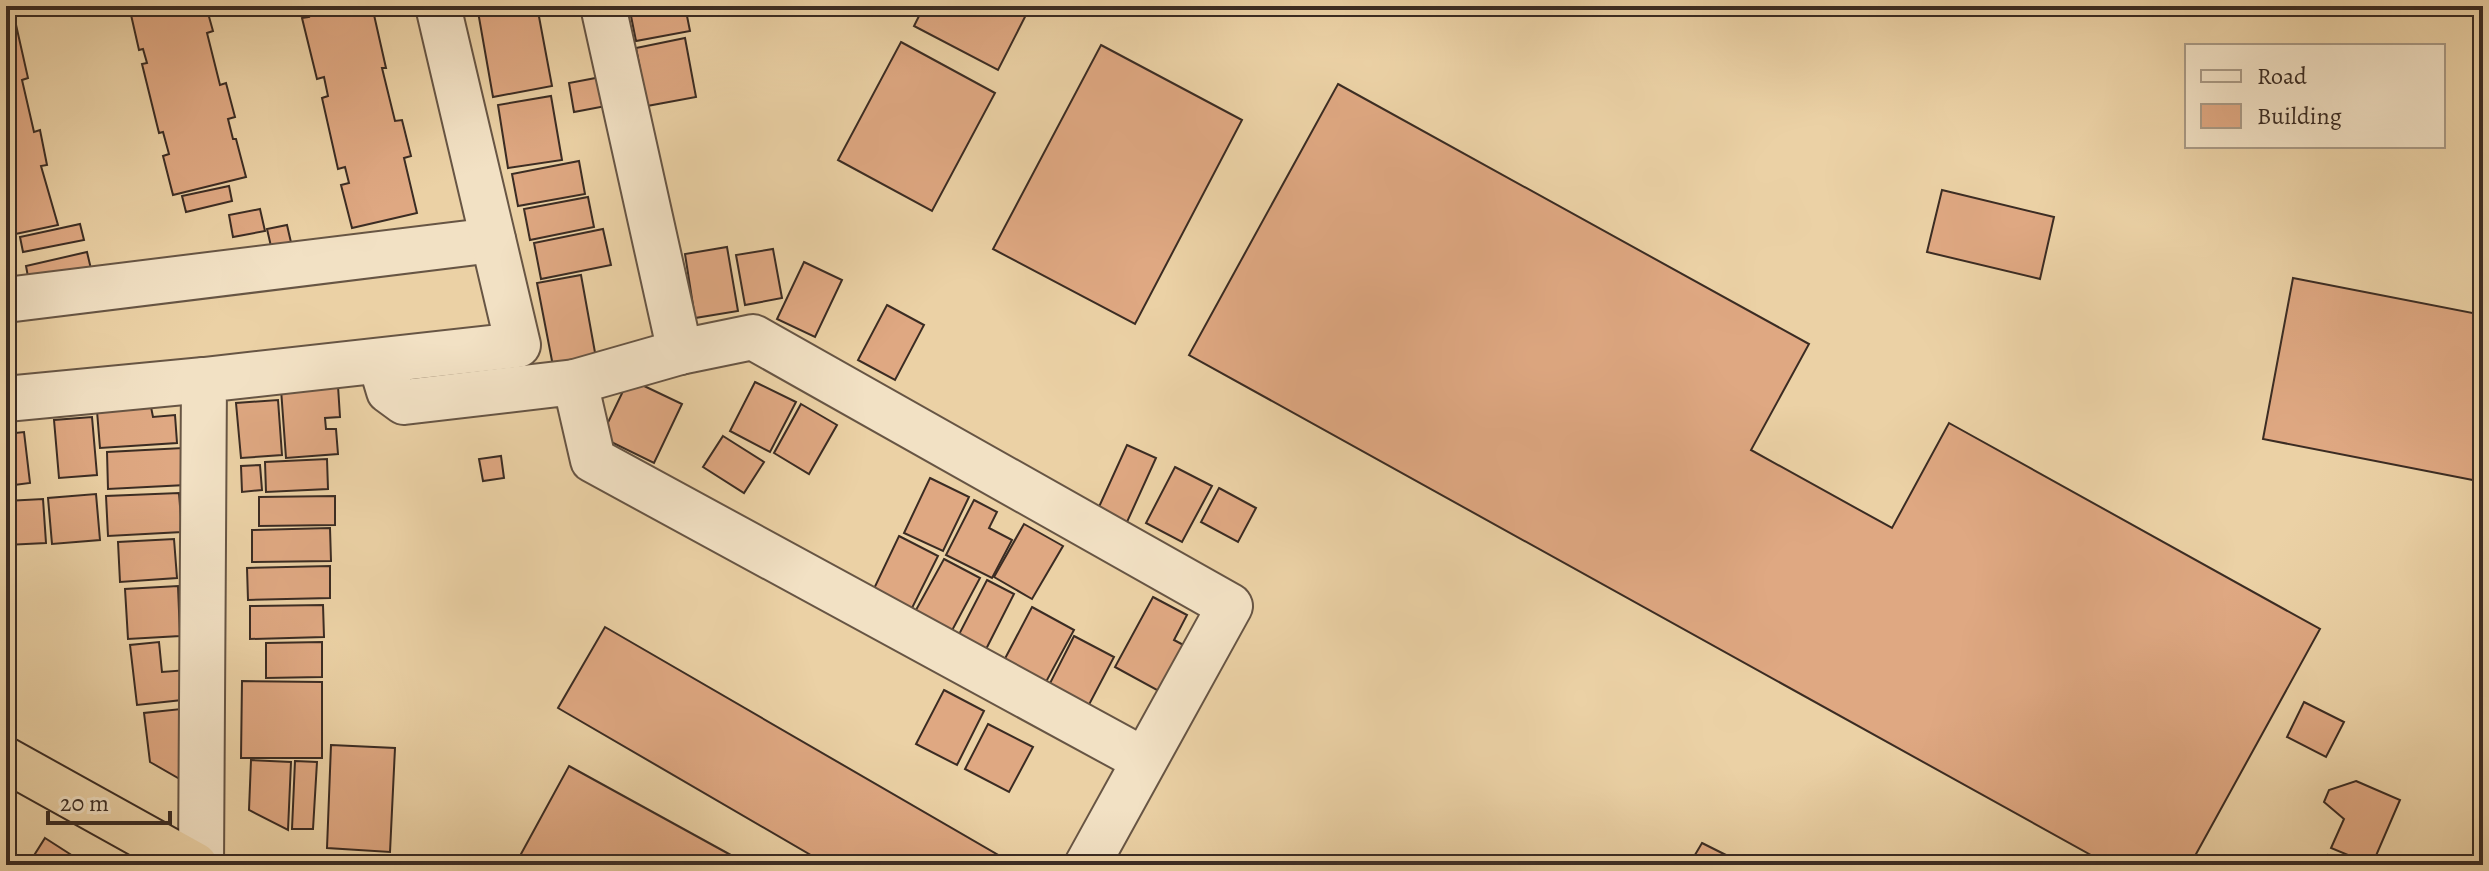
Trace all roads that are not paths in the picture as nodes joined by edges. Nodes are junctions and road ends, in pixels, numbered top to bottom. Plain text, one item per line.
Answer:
1 (438, 6) edge
2 (603, 6) edge
3 (493, 240) junction
4 (6, 300) edge
5 (680, 352) junction
6 (380, 361) junction
7 (204, 380) junction
8 (575, 382) junction
9 (6, 399) edge
10 (6, 760) edge
11 (1144, 760) junction
12 (198, 865) edge
13 (1087, 865) edge

1 - 3 street
2 - 5 street
3 - 4 street
3 - 6 street
5 - 8 street
5 - 11 street
6 - 7 street
6 - 8 street
7 - 9 street
7 - 12 street
8 - 11 street
10 - 12 highway
11 - 13 street

